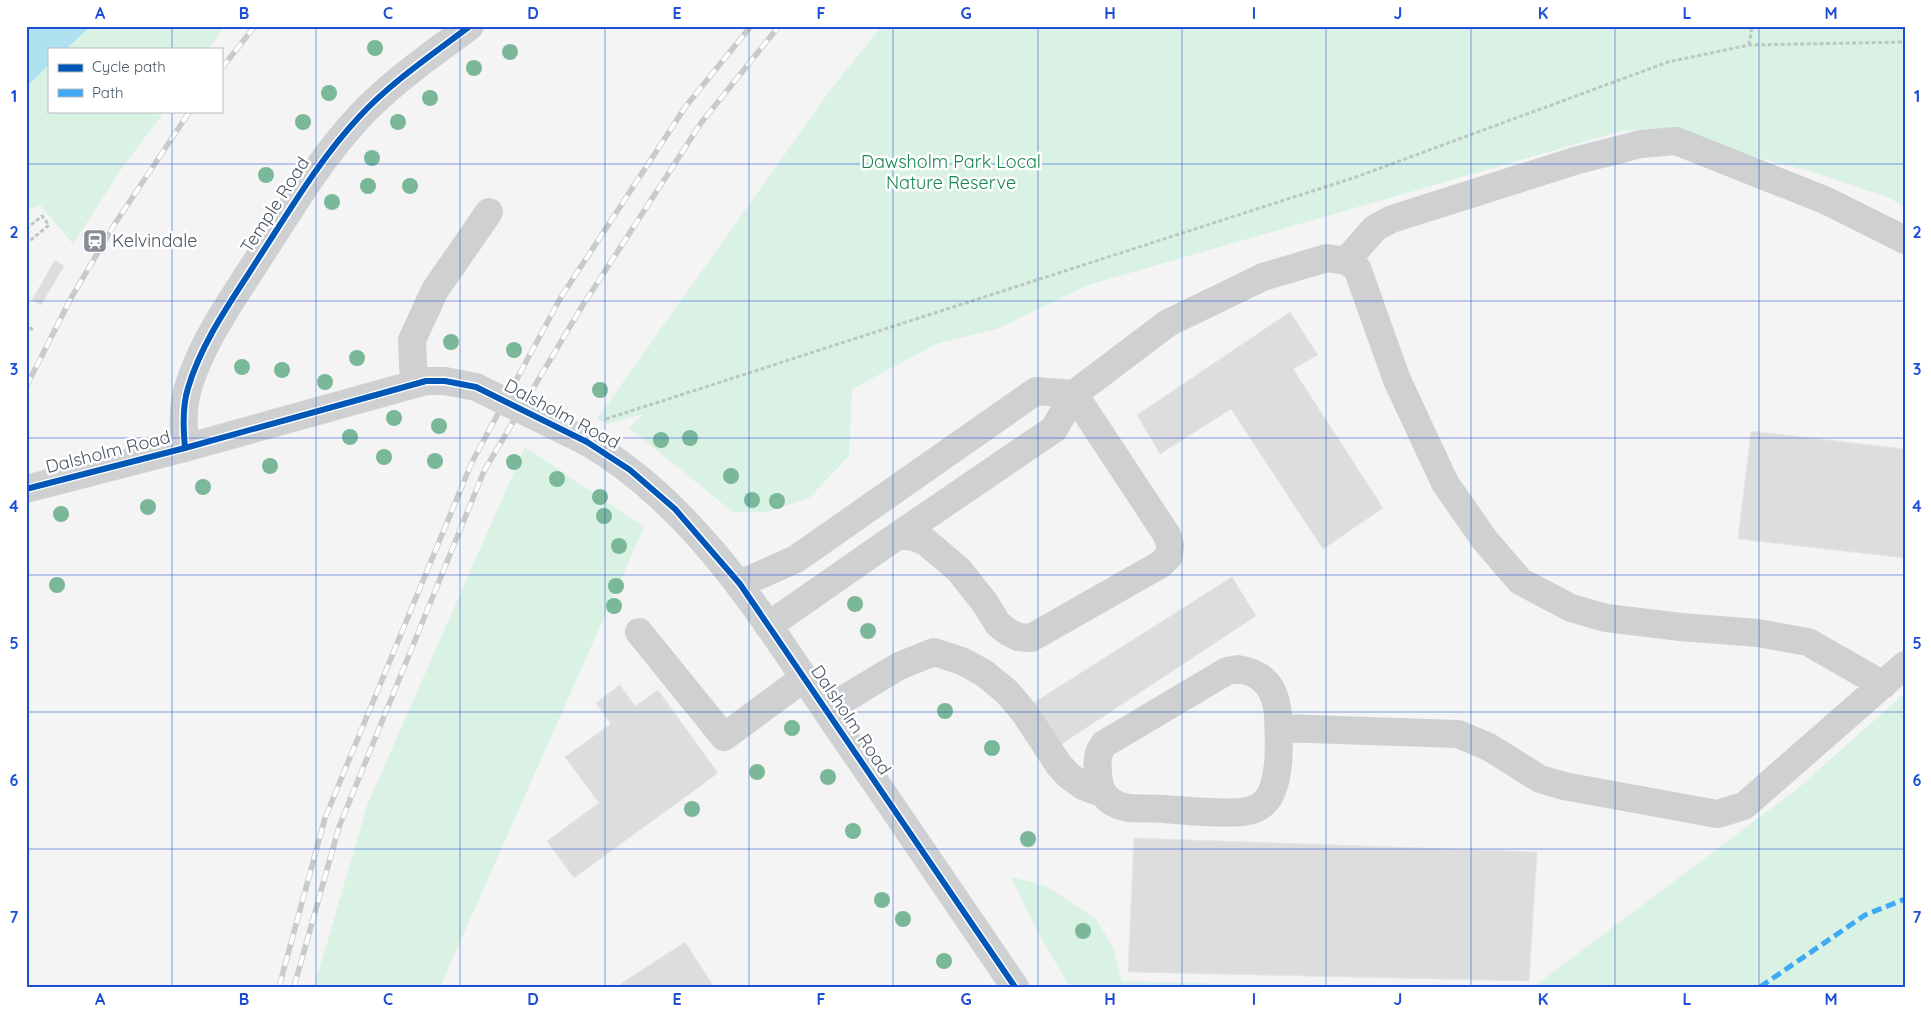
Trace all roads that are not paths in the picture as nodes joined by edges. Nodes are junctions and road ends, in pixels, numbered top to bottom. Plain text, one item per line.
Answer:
1 (470, 26) edge
2 (489, 212) dead end
3 (1905, 240) edge
4 (1346, 261) junction
5 (420, 382) junction
6 (1074, 394) junction
7 (185, 448) junction
8 (26, 489) edge
9 (900, 534) junction
10 (740, 584) junction
11 (768, 626) junction
12 (639, 632) dead end
13 (1905, 665) edge
14 (804, 678) junction
15 (1883, 685) junction
16 (826, 710) junction
17 (1278, 728) junction
18 (1040, 736) junction
19 (1097, 762) junction
20 (1102, 793) junction
21 (1015, 987) edge

1 - 7 street, Temple Road
2 - 5 street
3 - 4 street
4 - 6 street
4 - 15 street
5 - 7 street, Dalsholm Road
5 - 10 street, Dalsholm Road, bridge
6 - 9 street
6 - 9 street
6 - 10 street
7 - 8 street, Dalsholm Road
9 - 11 street
10 - 11 street, Dalsholm Road
11 - 14 street, Dalsholm Road
12 - 14 street
13 - 15 street
14 - 16 street, Dalsholm Road
15 - 17 street
16 - 18 street
16 - 21 street, Dalsholm Road
17 - 19 street
17 - 20 street
18 - 19 street
18 - 20 street
19 - 20 street

